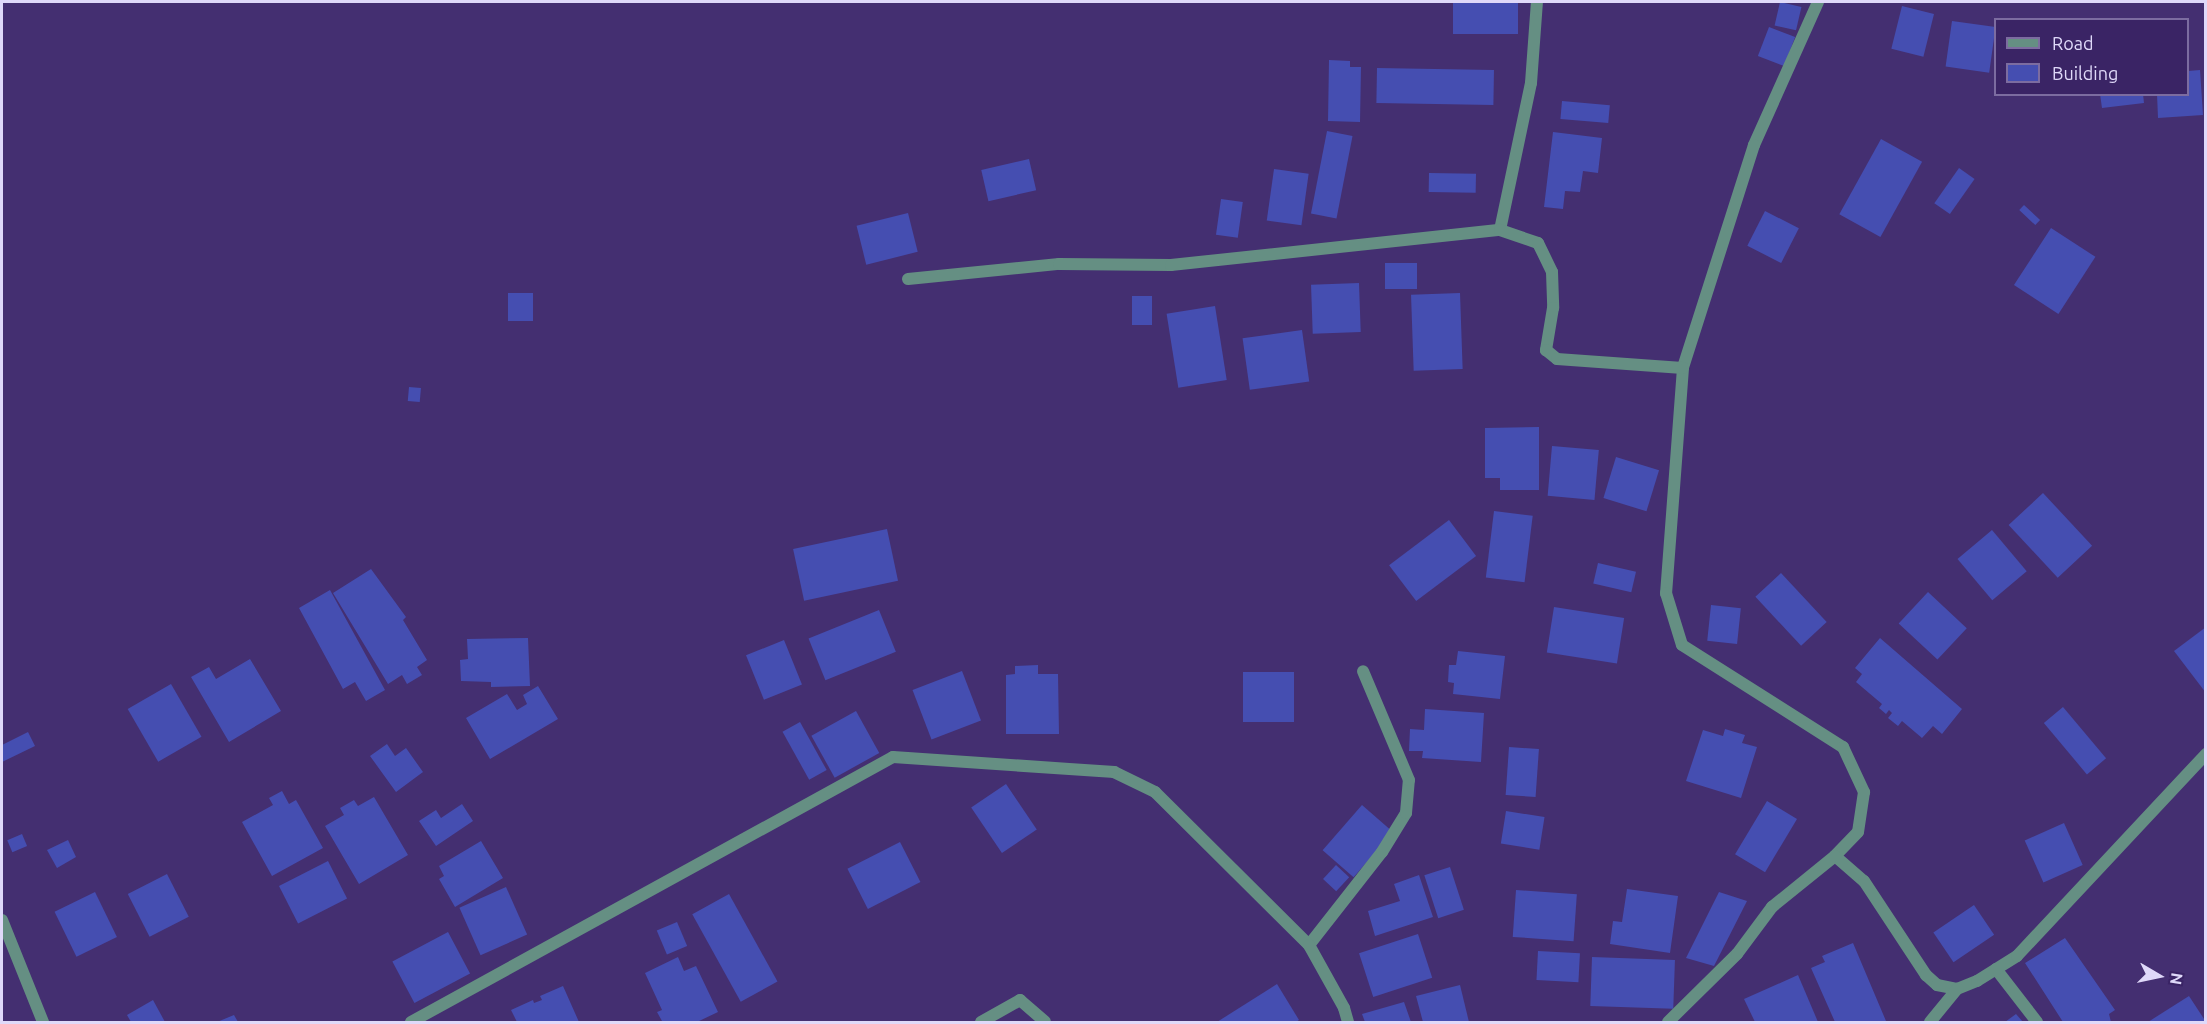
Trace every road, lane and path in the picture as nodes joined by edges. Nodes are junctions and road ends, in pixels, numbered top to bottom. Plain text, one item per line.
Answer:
1 (1537, 2) edge
2 (1818, 2) edge
3 (1500, 230) junction
4 (908, 279) dead end
5 (1683, 368) junction
6 (1363, 671) dead end
7 (2205, 754) edge
8 (1834, 856) junction
9 (2, 920) edge
10 (1310, 945) junction
11 (1996, 969) junction
12 (1958, 989) junction
13 (44, 1023) edge
14 (411, 1023) edge
15 (981, 1023) edge
16 (1045, 1023) edge
17 (1348, 1023) edge
18 (1668, 1023) edge
19 (1930, 1023) edge
20 (2037, 1023) edge

1 - 3 street
2 - 5 street
3 - 4 street
3 - 5 street
5 - 8 street
6 - 10 street
7 - 11 street
8 - 12 street
8 - 18 street
9 - 13 street
10 - 14 street
10 - 17 street
11 - 12 street
11 - 20 street
12 - 19 street
15 - 16 street

